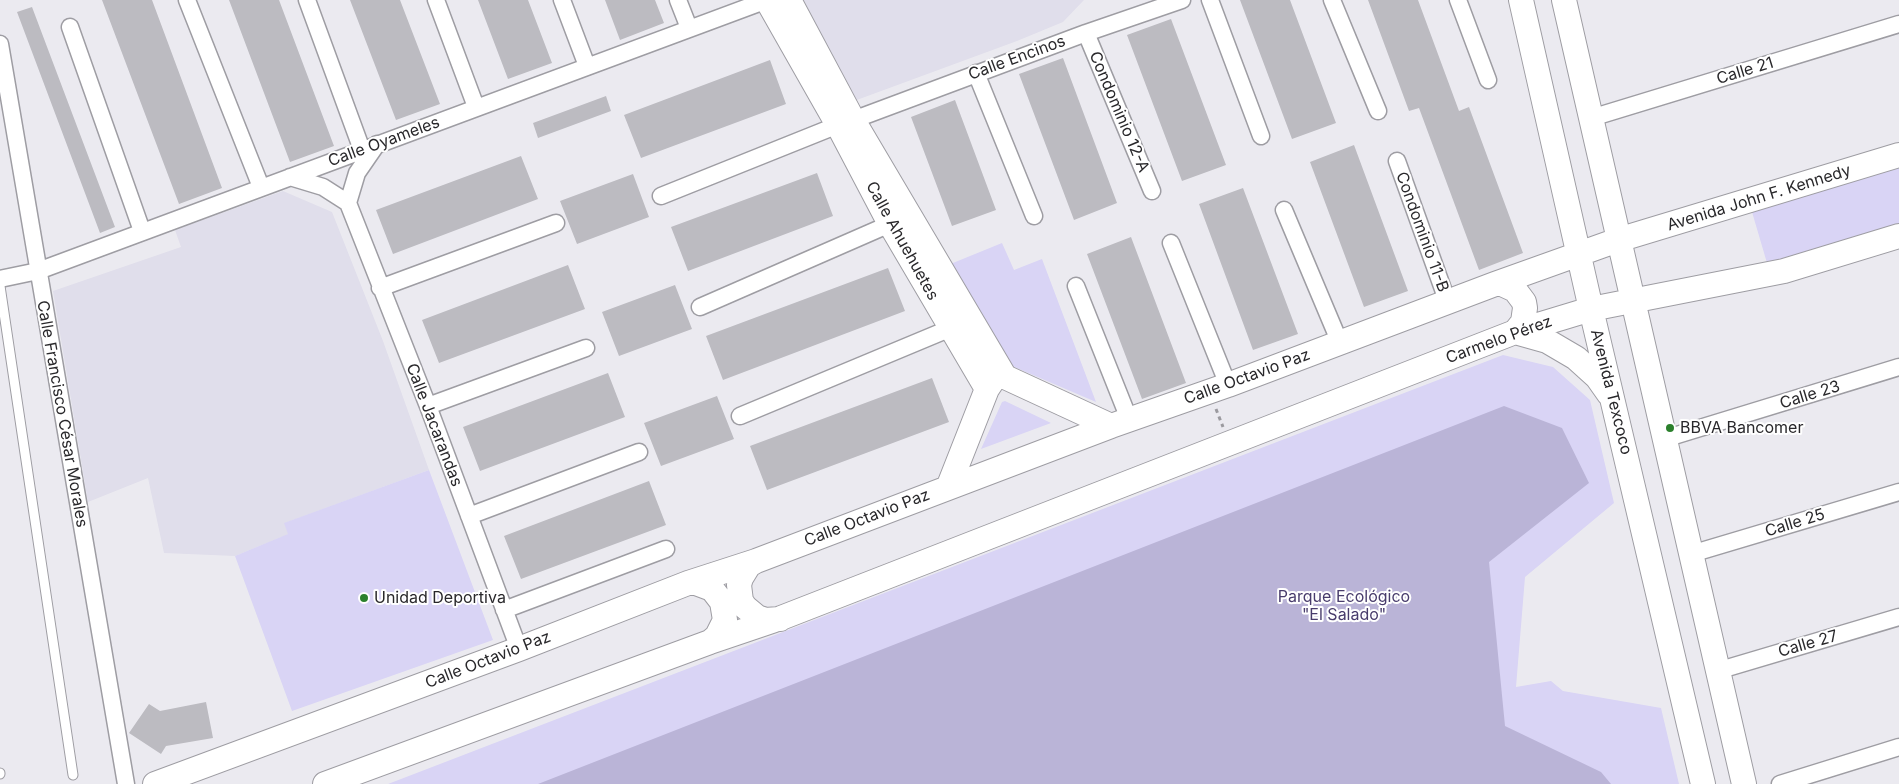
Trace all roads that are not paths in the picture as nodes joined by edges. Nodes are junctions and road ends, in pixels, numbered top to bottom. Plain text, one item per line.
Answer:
1 (187, 0) edge
2 (307, 0) edge
3 (436, 0) edge
4 (562, 0) edge
5 (678, 0) edge
6 (767, 0) edge
7 (789, 0) edge
8 (1182, 0) edge
9 (1210, 0) edge
10 (1332, 0) edge
11 (1458, 0) edge
12 (1521, 0) edge
13 (1564, 0) edge
14 (1899, 24) edge
15 (70, 27) dead end
16 (689, 28) junction
17 (1086, 32) junction
18 (0, 44) edge
19 (587, 66) junction
20 (976, 73) junction
21 (1488, 80) dead end
22 (476, 107) junction
23 (1378, 111) dead end
24 (1591, 118) junction
25 (846, 122) junction
26 (1262, 136) dead end
27 (370, 147) junction
28 (1899, 155) edge
29 (1397, 161) dead end
30 (290, 177) junction
31 (261, 187) junction
32 (1152, 191) dead end
33 (661, 196) dead end
34 (348, 203) junction
35 (1284, 210) dead end
36 (1034, 216) dead end
37 (556, 223) dead end
38 (890, 224) junction
39 (142, 231) junction
40 (1899, 236) edge
41 (1618, 240) junction
42 (1171, 243) dead end
43 (1579, 254) junction
44 (38, 271) junction
45 (0, 279) edge
46 (1494, 284) junction
47 (0, 286) edge
48 (1076, 286) dead end
49 (380, 288) junction
50 (1633, 301) junction
51 (1448, 303) junction
52 (700, 307) dead end
53 (1591, 309) junction
54 (951, 328) junction
55 (1515, 332) junction
56 (1340, 343) junction
57 (586, 348) dead end
58 (1899, 367) edge
59 (996, 383) junction
60 (1218, 388) junction
61 (1614, 401) junction
62 (428, 406) junction
63 (740, 416) dead end
64 (1120, 423) junction
65 (1664, 440) junction
66 (639, 452) dead end
67 (948, 488) junction
68 (1899, 492) edge
69 (470, 516) junction
70 (666, 550) dead end
71 (1691, 554) junction
72 (756, 560) junction
73 (688, 583) junction
74 (504, 610) junction
75 (1899, 617) edge
76 (781, 618) junction
77 (710, 642) junction
78 (519, 649) junction
79 (1717, 671) junction
80 (1899, 748) edge
81 (73, 775) dead end
82 (126, 784) edge
83 (155, 784) edge
84 (325, 784) edge
85 (1703, 784) edge
86 (1744, 784) edge
87 (1780, 784) edge

1 - 31 street
2 - 27 street
3 - 22 street
4 - 19 street
5 - 16 street
6 - 16 street, Calle Oyameles
6 - 25 street, Calle Ahuehuetes
7 - 25 street, Calle Ahuehuetes
8 - 17 street, Calle Encinos
9 - 26 street
10 - 23 street
11 - 21 street
12 - 43 street, Avenida Texcoco
13 - 24 street
14 - 24 street, Calle 21
15 - 39 street
16 - 19 street, Calle Oyameles
17 - 20 street, Calle Encinos
17 - 32 street, Condominio 12-A
18 - 44 street, Calle Francisco César Morales
19 - 22 street, Calle Oyameles
20 - 25 street, Calle Encinos
20 - 36 street
22 - 27 street, Calle Oyameles
24 - 41 street
25 - 33 street, Calle Encinos
25 - 38 street, Calle Ahuehuetes
25 - 59 street, Calle Ahuehuetes
27 - 30 street, Calle Oyameles
27 - 34 street
28 - 41 street, Avenida John F. Kennedy
29 - 51 street, Condominio 11-B
30 - 31 street, Calle Oyameles
30 - 34 street
31 - 39 street, Calle Oyameles
34 - 49 street, Calle Jacarandas
35 - 56 street
37 - 49 street
38 - 52 street
38 - 54 street, Calle Ahuehuetes
39 - 44 street, Calle Oyameles
40 - 50 street
41 - 43 street
41 - 50 street
42 - 60 street
43 - 46 street, Calle Octavio Paz
43 - 53 street, Avenida Texcoco
44 - 45 street, Calle Oyameles
44 - 82 street, Calle Francisco César Morales
46 - 51 street, Calle Octavio Paz
46 - 55 street
47 - 81 lane
48 - 64 street
49 - 62 street, Calle Jacarandas
50 - 53 street, Carmelo Pérez
50 - 65 street
51 - 56 street, Calle Octavio Paz
53 - 55 street, Carmelo Pérez
53 - 61 street, Avenida Texcoco
54 - 59 street, Calle Ahuehuetes
54 - 63 street
55 - 61 street
55 - 76 street, Carmelo Pérez
56 - 60 street, Calle Octavio Paz
57 - 62 street
58 - 65 street, Calle 23
59 - 64 street
59 - 67 street
60 - 64 street, Calle Octavio Paz
61 - 85 street, Avenida Texcoco
62 - 69 street, Calle Jacarandas
64 - 67 street, Calle Octavio Paz
65 - 71 street
66 - 69 street
67 - 72 street, Calle Octavio Paz
68 - 71 street, Calle 25
69 - 74 street, Calle Jacarandas
70 - 74 street
71 - 79 street
72 - 73 street, Calle Octavio Paz
72 - 76 street
73 - 77 street
73 - 78 street, Calle Octavio Paz
74 - 78 street, Calle Jacarandas
75 - 79 street, Calle 27
76 - 77 street
77 - 84 street
78 - 83 street, Calle Octavio Paz
79 - 86 street
80 - 87 street

